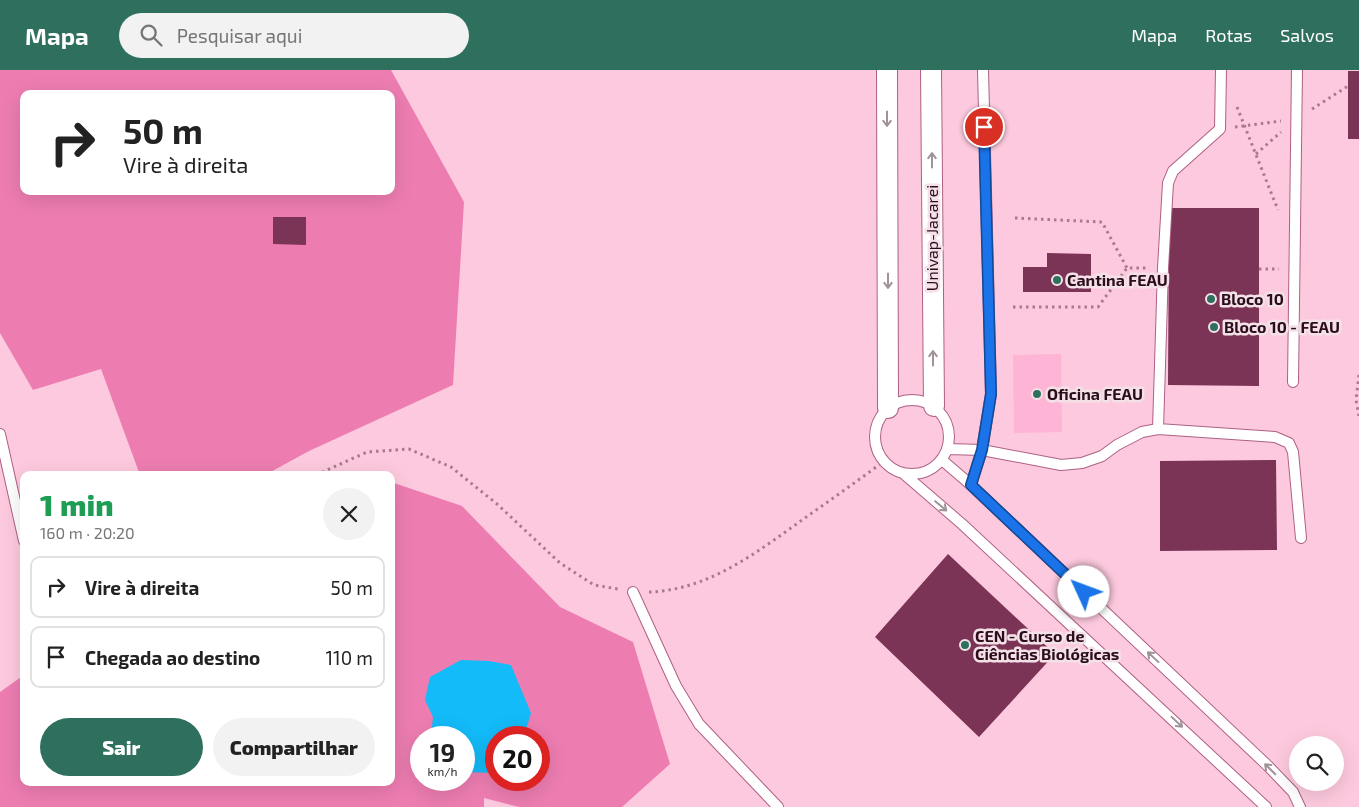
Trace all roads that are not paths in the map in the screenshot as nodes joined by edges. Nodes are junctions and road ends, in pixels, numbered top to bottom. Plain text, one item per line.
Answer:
1 (887, 70) edge
2 (931, 70) edge
3 (983, 70) edge
4 (1220, 70) edge
5 (1297, 70) edge
6 (1293, 382) dead end
7 (934, 406) junction
8 (888, 408) junction
9 (1158, 429) junction
10 (0, 434) edge
11 (948, 449) junction
12 (982, 450) junction
13 (942, 460) junction
14 (904, 474) junction
15 (971, 485) junction
16 (20, 523) edge
17 (1301, 538) dead end
18 (633, 592) road end
19 (778, 807) edge
20 (1266, 807) edge
21 (1300, 807) edge

1 -> 8 street
7 -> 2 street, Univap-Jacarei
3 - 12 lane
4 - 9 lane
5 - 6 lane
7 - 8 lane
7 - 11 lane
8 - 14 lane
9 - 12 lane
9 - 17 lane
10 - 16 lane
11 - 12 lane
11 - 13 lane
12 - 15 lane
13 - 14 lane
13 - 15 lane
14 -> 20 lane
21 -> 15 lane
18 - 19 lane

